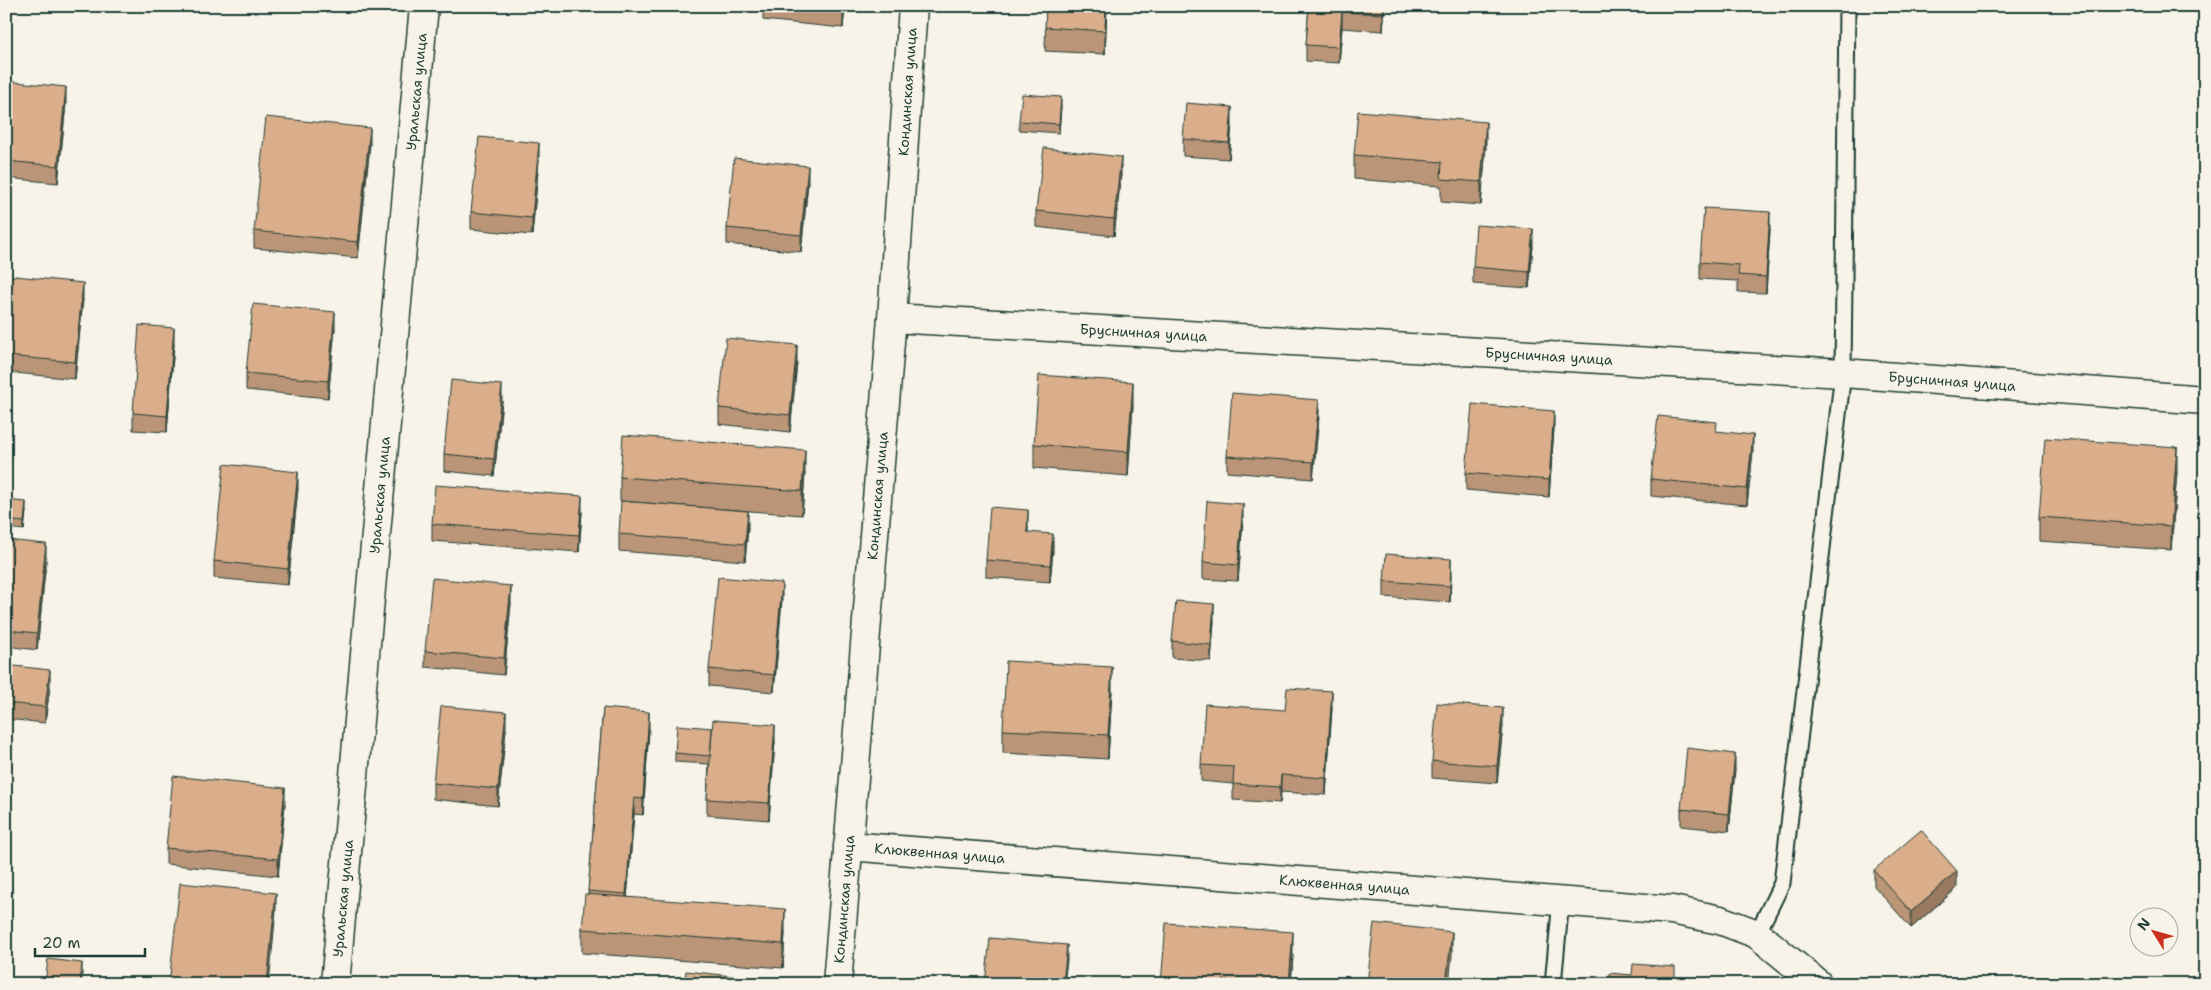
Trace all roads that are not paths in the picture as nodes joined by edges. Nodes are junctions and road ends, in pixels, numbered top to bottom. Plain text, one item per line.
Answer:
1 (424, 6) edge
2 (913, 6) edge
3 (1847, 6) edge
4 (892, 318) junction
5 (1842, 373) junction
6 (2205, 400) edge
7 (848, 846) junction
8 (1561, 900) junction
9 (1757, 934) junction
10 (335, 984) edge
11 (837, 984) edge
12 (1553, 984) edge
13 (1818, 984) edge

1 - 10 street, Уральская улица
2 - 4 street, Кондинская улица
3 - 5 lane
4 - 5 street, Брусничная улица
4 - 7 street, Кондинская улица
5 - 6 street, Брусничная улица
5 - 9 lane
7 - 8 street, Клюквенная улица
7 - 11 street, Кондинская улица
8 - 9 street, Клюквенная улица
8 - 12 lane
9 - 13 street, Клюквенная улица

